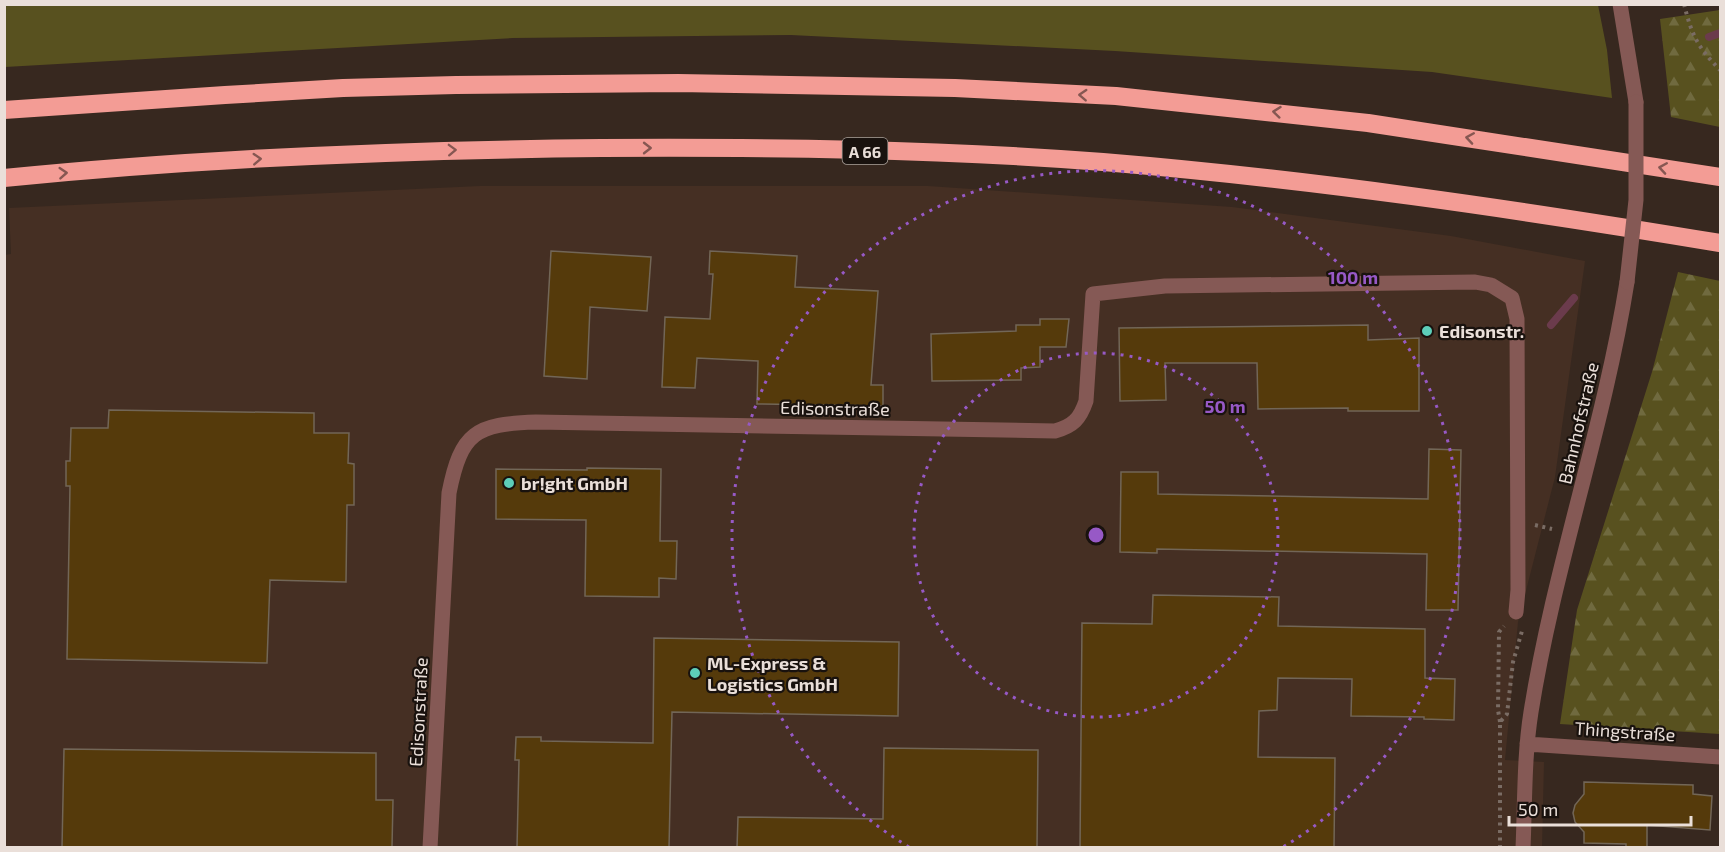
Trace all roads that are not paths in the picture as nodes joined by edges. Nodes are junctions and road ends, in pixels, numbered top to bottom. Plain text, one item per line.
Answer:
1 (1620, 4) edge
2 (4, 110) edge
3 (1720, 177) edge
4 (4, 178) edge
5 (1720, 243) edge
6 (1516, 612) road end
7 (1527, 744) junction
8 (1720, 757) edge
9 (430, 848) edge
10 (1523, 848) edge

1 - 7 street, Bahnhofstraße, bridge
3 -> 2 highway
4 -> 5 highway, A 66
6 - 9 street, Edisonstraße
7 - 8 street, Thingstraße
7 - 10 street, Bahnhofstraße

